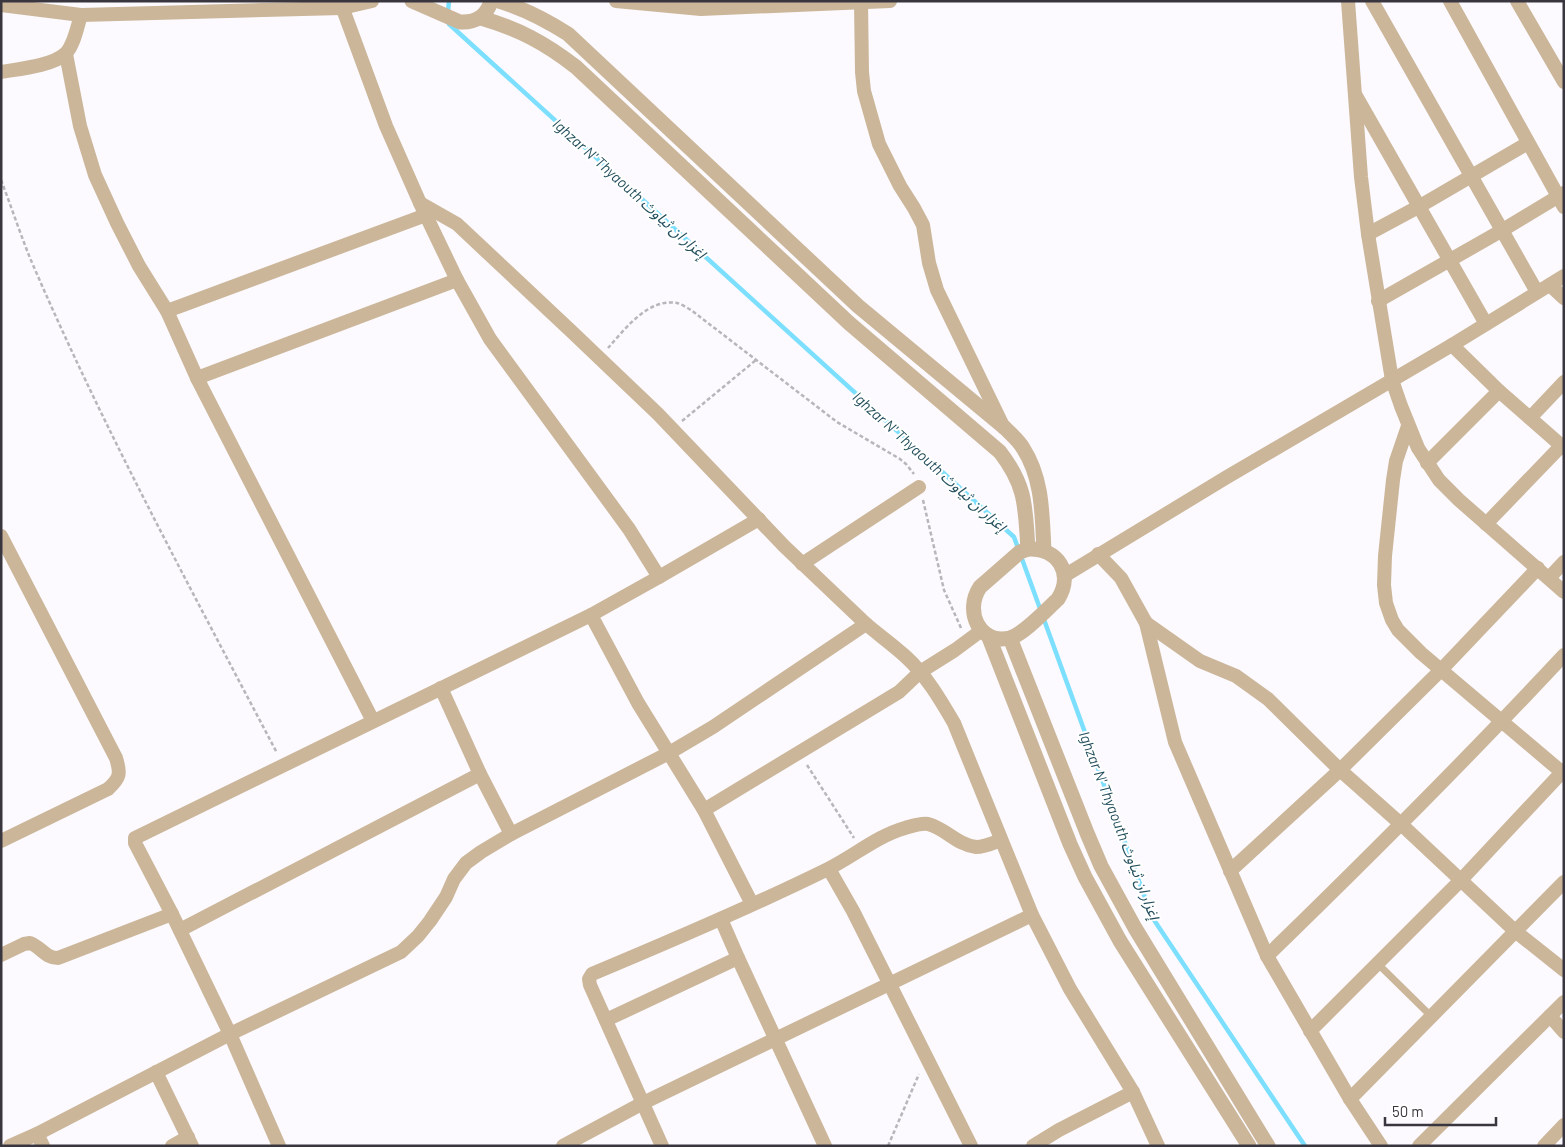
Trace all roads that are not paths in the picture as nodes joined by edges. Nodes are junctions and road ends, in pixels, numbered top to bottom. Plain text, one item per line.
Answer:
1 (372, 1) edge
2 (491, 1) edge
3 (499, 1) edge
4 (616, 1) edge
5 (890, 1) edge
6 (1348, 1) edge
7 (1372, 1) edge
8 (1450, 1) edge
9 (1517, 1) edge
10 (413, 2) edge
11 (861, 3) junction
12 (1, 5) edge
13 (341, 5) edge
14 (81, 15) junction
15 (481, 18) junction
16 (66, 54) junction
17 (1, 72) edge
18 (1564, 82) edge
19 (1355, 94) junction
20 (1528, 143) junction
21 (1471, 176) junction
22 (1562, 199) edge
23 (420, 203) junction
24 (1420, 206) junction
25 (426, 216) junction
26 (1501, 231) junction
27 (1368, 234) junction
28 (1451, 260) junction
29 (1564, 276) edge
30 (457, 280) junction
31 (1550, 285) junction
32 (1537, 292) junction
33 (1564, 298) edge
34 (1378, 301) junction
35 (167, 311) junction
36 (1486, 324) junction
37 (1452, 345) junction
38 (198, 378) junction
39 (1392, 380) junction
40 (1564, 382) edge
41 (1499, 391) junction
42 (1530, 418) junction
43 (1408, 426) junction
44 (1004, 428) junction
45 (1562, 447) edge
46 (1427, 463) junction
47 (919, 487) road end
48 (759, 519) junction
49 (1486, 524) junction
50 (1, 536) edge
51 (1028, 550) junction
52 (1044, 551) junction
53 (1098, 554) junction
54 (1564, 562) edge
55 (802, 564) junction
56 (1543, 573) junction
57 (1064, 576) junction
58 (659, 577) junction
59 (1564, 592) edge
60 (591, 615) junction
61 (1146, 623) junction
62 (866, 624) junction
63 (985, 632) junction
64 (1010, 638) junction
65 (1564, 655) edge
66 (1441, 670) junction
67 (920, 672) junction
68 (441, 688) junction
69 (373, 721) junction
70 (1502, 722) junction
71 (669, 754) junction
72 (1340, 770) junction
73 (1563, 772) edge
74 (480, 774) junction
75 (704, 810) junction
76 (1402, 825) junction
77 (511, 834) junction
78 (1001, 840) junction
79 (1, 841) edge
80 (829, 868) junction
81 (1230, 871) junction
82 (1461, 880) junction
83 (1564, 882) edge
84 (752, 904) junction
85 (172, 914) junction
86 (1032, 915) junction
87 (721, 919) junction
88 (180, 930) junction
89 (1515, 931) junction
90 (1, 955) edge
91 (1267, 956) junction
92 (738, 958) junction
93 (1378, 964) junction
94 (1564, 970) edge
95 (889, 983) junction
96 (1564, 1002) edge
97 (1431, 1016) junction
98 (1550, 1016) junction
99 (606, 1020) junction
100 (1310, 1031) junction
101 (1564, 1032) edge
102 (230, 1034) junction
103 (775, 1038) junction
104 (156, 1072) junction
105 (1133, 1092) junction
106 (1350, 1099) junction
107 (643, 1103) junction
108 (1564, 1124) edge
109 (40, 1140) edge
110 (190, 1141) edge
111 (10, 1146) edge
112 (172, 1146) edge
113 (279, 1146) edge
114 (562, 1146) edge
115 (662, 1146) edge
116 (824, 1146) edge
117 (971, 1146) edge
118 (1032, 1146) edge
119 (1158, 1146) edge
120 (1249, 1146) edge
121 (1268, 1146) edge
122 (1381, 1146) edge
123 (1419, 1146) edge
124 (1544, 1146) edge

1 - 13 street
2 - 15 street
3 - 44 street
4 - 11 street
5 - 11 street
6 - 19 street
7 - 21 street
8 - 20 street
9 - 18 street
10 - 15 street
11 - 44 street
12 - 14 street
13 - 14 street
13 - 23 street
14 - 16 street
15 - 51 street
16 - 17 street
16 - 35 street
19 - 24 street
19 - 27 street
20 - 21 street
20 - 22 street
21 - 24 street
21 - 26 street
22 - 26 street
23 - 25 street
23 - 48 street
24 - 27 street
24 - 28 street
25 - 30 street
25 - 35 street
26 - 28 street
26 - 32 street
27 - 34 street
28 - 34 street
28 - 36 street
29 - 31 street
30 - 38 street
30 - 58 street
31 - 32 street
31 - 33 street
32 - 36 street
34 - 39 street
35 - 38 street
36 - 37 street
37 - 39 street
37 - 41 street
38 - 69 street
39 - 43 street
39 - 53 street
40 - 42 street
41 - 42 street
41 - 46 street
42 - 45 street
43 - 46 street
43 - 66 street
44 - 52 street
45 - 49 street
46 - 49 street
47 - 55 street
48 - 55 street
48 - 58 street
49 - 56 street
50 - 79 street
51 - 52 street
51 - 63 street
52 - 57 street
53 - 57 street
53 - 61 street
54 - 56 street
55 - 62 street
56 - 59 street
56 - 66 street
57 - 64 street
58 - 60 street
60 - 68 street
60 - 71 street
61 - 72 street
61 - 81 street
62 - 67 street
62 - 71 street
63 - 64 street
63 - 67 street
63 - 120 street
64 - 121 street
65 - 70 street
66 - 70 street
66 - 72 street
67 - 75 street
67 - 78 street
68 - 69 street
68 - 74 street
69 - 85 street
70 - 73 street
70 - 76 street
71 - 75 street
71 - 77 street
72 - 76 street
72 - 81 street
73 - 82 street
74 - 77 street
74 - 88 street
75 - 84 street
76 - 82 street
76 - 91 street
77 - 102 street
78 - 80 street
78 - 86 street
80 - 84 street
80 - 95 street
81 - 91 street
82 - 89 street
82 - 93 street
83 - 89 street
84 - 87 street
85 - 88 street
85 - 90 street
86 - 95 street
86 - 105 street
87 - 92 street
87 - 99 street
88 - 102 street
89 - 94 street
89 - 97 street
91 - 100 street
92 - 99 street
92 - 103 street
93 - 97 lane
93 - 100 street
95 - 103 street
95 - 117 street
96 - 98 street
97 - 106 street
98 - 101 street
98 - 123 street
99 - 107 street
100 - 106 street
102 - 104 street
102 - 113 street
103 - 107 street
103 - 116 street
104 - 109 street
104 - 110 street
105 - 118 street
105 - 119 street
106 - 122 street
107 - 114 street
107 - 115 street
108 - 124 street
109 - 111 street
110 - 112 street

